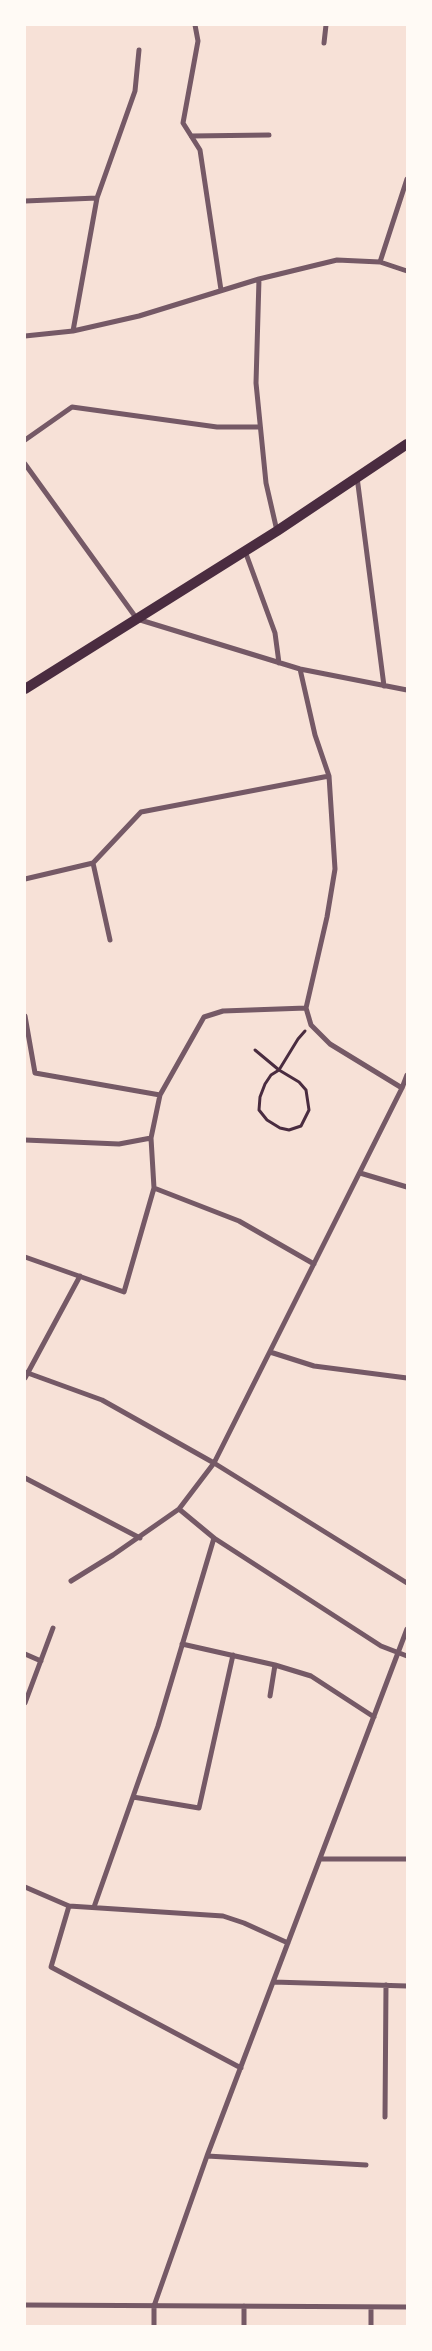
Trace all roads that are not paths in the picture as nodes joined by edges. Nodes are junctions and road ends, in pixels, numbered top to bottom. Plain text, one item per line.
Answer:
1 (195, 25) edge
2 (326, 25) edge
3 (324, 43) dead end
4 (140, 50) dead end
5 (270, 135) dead end
6 (191, 136) junction
7 (407, 179) edge
8 (97, 198) junction
9 (25, 201) edge
10 (380, 262) junction
11 (407, 271) edge
12 (258, 279) junction
13 (221, 290) junction
14 (73, 331) junction
15 (25, 336) edge
16 (260, 427) junction
17 (25, 440) edge
18 (407, 444) edge
19 (25, 464) edge
20 (357, 477) junction
21 (277, 531) junction
22 (245, 551) junction
23 (137, 619) junction
24 (279, 663) junction
25 (300, 669) junction
26 (384, 686) junction
27 (25, 689) edge
28 (407, 690) edge
29 (329, 776) junction
30 (93, 863) junction
31 (25, 879) edge
32 (110, 940) dead end
33 (306, 1008) junction
34 (25, 1016) edge
35 (407, 1075) edge
36 (402, 1088) junction
37 (160, 1095) junction
38 (151, 1138) junction
39 (25, 1140) edge
40 (360, 1173) junction
41 (407, 1187) edge
42 (154, 1188) junction
43 (25, 1257) edge
44 (314, 1264) junction
45 (80, 1276) junction
46 (270, 1352) junction
47 (26, 1374) edge
48 (407, 1378) edge
49 (214, 1464) junction
50 (25, 1478) edge
51 (179, 1510) junction
52 (140, 1538) junction
53 (214, 1538) junction
54 (71, 1580) dead end
55 (407, 1583) edge
56 (53, 1628) dead end
57 (407, 1629) edge
58 (182, 1644) junction
59 (398, 1653) junction
60 (25, 1654) edge
61 (233, 1655) junction
62 (407, 1656) edge
63 (41, 1661) junction
64 (276, 1665) junction
65 (270, 1696) dead end
66 (25, 1703) edge
67 (374, 1717) junction
68 (133, 1797) junction
69 (320, 1859) junction
70 (407, 1859) edge
71 (25, 1887) edge
72 (69, 1906) junction
73 (94, 1907) junction
74 (288, 1943) junction
75 (273, 1982) junction
76 (386, 1985) junction
77 (407, 1986) edge
78 (240, 2068) junction
79 (385, 2117) dead end
80 (207, 2156) junction
81 (366, 2165) dead end
82 (25, 2305) edge
83 (154, 2306) junction
84 (244, 2306) junction
85 (371, 2307) junction
86 (407, 2307) edge
87 (154, 2326) edge
88 (244, 2326) edge
89 (371, 2326) edge

1 - 6 street
2 - 3 street
4 - 8 street
5 - 6 street
6 - 13 street
7 - 10 street
8 - 9 street
8 - 14 street
10 - 11 street
10 - 12 street
12 - 13 street
12 - 16 street
13 - 14 street
14 - 15 street
16 - 17 street
16 - 21 street
18 - 20 main road
19 - 23 street
20 - 21 main road
20 - 26 street
21 - 22 main road
22 - 23 main road
22 - 24 street
23 - 24 street
23 - 27 main road
24 - 25 street
25 - 26 street
25 - 29 street
26 - 28 street
29 - 30 street
29 - 33 street
30 - 31 street
30 - 32 street
33 - 36 street
33 - 37 street
34 - 37 street
35 - 36 street
36 - 40 street
37 - 38 street
38 - 39 street
38 - 42 street
40 - 41 street
40 - 44 street
42 - 44 street
42 - 45 street
43 - 45 street
44 - 46 street
45 - 47 street
46 - 48 street
46 - 49 street
47 - 49 street
49 - 51 street
49 - 55 street
50 - 52 street
51 - 52 street
51 - 53 street
52 - 54 street
53 - 58 street
53 - 59 street
56 - 63 street
57 - 59 street
58 - 61 street
58 - 68 street
59 - 62 street
59 - 67 street
60 - 63 street
61 - 64 street
61 - 68 street
63 - 66 street
64 - 65 street
64 - 67 street
67 - 69 street
68 - 73 street
69 - 70 street
69 - 74 street
71 - 72 street
72 - 73 street
72 - 78 street
73 - 74 street
74 - 75 street
75 - 76 street
75 - 78 street
76 - 77 street
76 - 79 street
78 - 80 street
80 - 81 street
80 - 83 street
82 - 83 street
83 - 84 street
83 - 87 street
84 - 85 street
84 - 88 street
85 - 86 street
85 - 89 street

